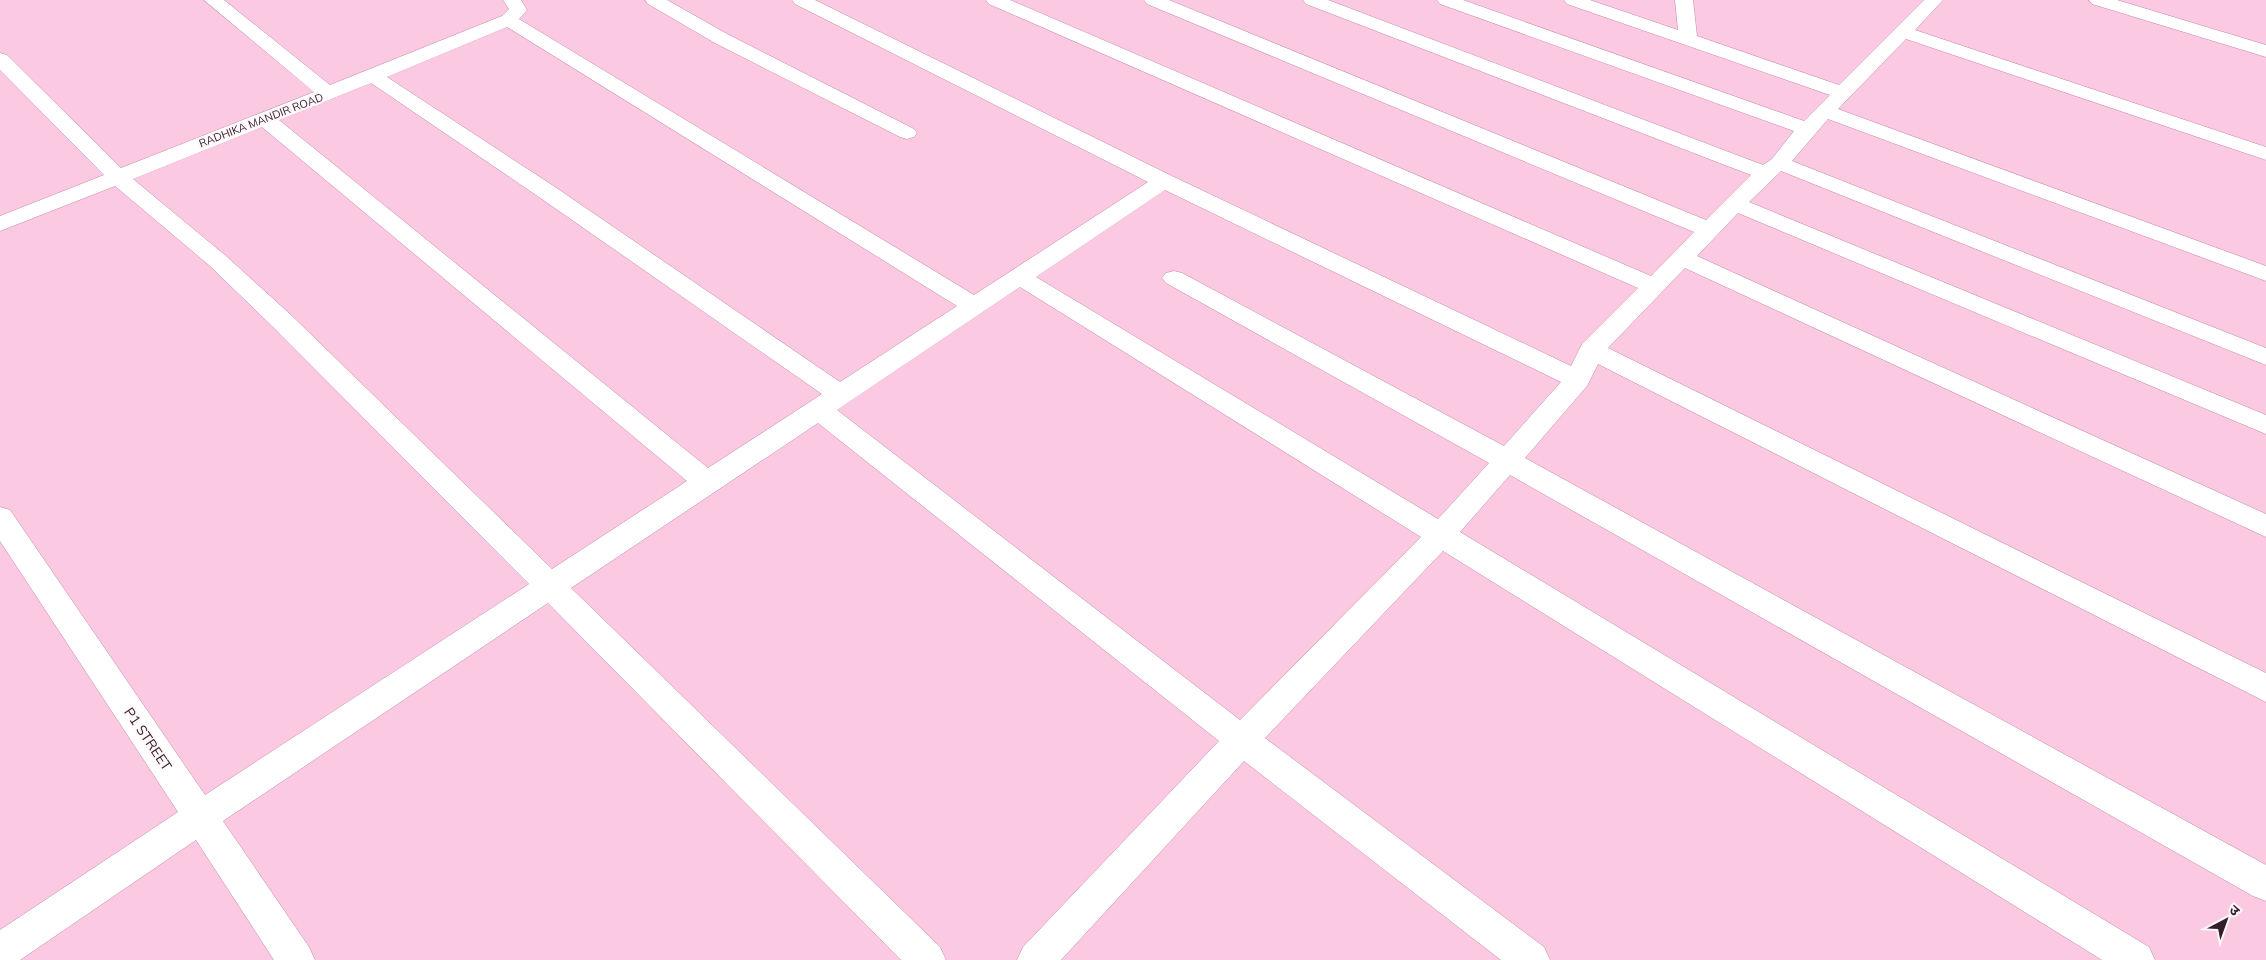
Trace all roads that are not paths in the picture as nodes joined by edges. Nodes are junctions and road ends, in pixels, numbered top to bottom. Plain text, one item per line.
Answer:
1 (213, 0) edge
2 (654, 0) edge
3 (801, 0) edge
4 (995, 0) edge
5 (1153, 0) edge
6 (1312, 0) edge
7 (1446, 0) edge
8 (1573, 0) edge
9 (1684, 0) edge
10 (1934, 0) edge
11 (2098, 0) edge
12 (512, 10) edge
13 (1902, 32) junction
14 (1688, 40) junction
15 (2266, 51) edge
16 (0, 59) edge
17 (373, 76) junction
18 (329, 94) junction
19 (1825, 111) junction
20 (265, 119) junction
21 (908, 133) dead end
22 (2266, 154) edge
23 (1772, 168) junction
24 (118, 176) junction
25 (1164, 181) junction
26 (1735, 204) junction
27 (0, 224) edge
28 (1709, 230) junction
29 (1682, 258) junction
30 (2266, 274) edge
31 (1018, 276) junction
32 (1174, 278) dead end
33 (1654, 286) junction
34 (974, 305) junction
35 (1591, 350) junction
36 (2266, 357) edge
37 (1578, 380) junction
38 (829, 401) junction
39 (2266, 425) edge
40 (1508, 461) junction
41 (706, 482) junction
42 (0, 518) edge
43 (2266, 526) edge
44 (1441, 535) junction
45 (549, 586) junction
46 (2266, 688) edge
47 (1242, 740) junction
48 (200, 817) junction
49 (2266, 884) edge
50 (0, 952) edge
51 (296, 960) edge
52 (927, 960) edge
53 (1036, 960) edge
54 (1531, 960) edge
55 (2136, 960) edge

1 - 18 street
2 - 21 street
3 - 25 street
4 - 33 street
5 - 28 street
6 - 23 street
7 - 19 street
8 - 14 street
9 - 14 street
10 - 13 street
11 - 15 street
12 - 17 street, RADHIKA MANDIR ROAD
12 - 34 street
13 - 19 street
13 - 22 street
14 - 19 street
16 - 24 street
17 - 18 street, RADHIKA MANDIR ROAD
17 - 38 street
18 - 20 street, RADHIKA MANDIR ROAD
19 - 23 street
19 - 30 street
20 - 24 street, RADHIKA MANDIR ROAD
20 - 41 street
23 - 26 street
23 - 36 street
24 - 27 street, RADHIKA MANDIR ROAD
24 - 45 street
25 - 31 street
25 - 37 street
26 - 28 street
26 - 39 street
28 - 29 street
29 - 33 street
29 - 43 street
31 - 34 street
31 - 44 street
32 - 40 street
33 - 35 street
34 - 38 street
35 - 37 street
35 - 46 street
37 - 40 street
38 - 41 street
38 - 47 street
40 - 44 street
40 - 49 street
41 - 45 street
42 - 48 street, P1 STREET
44 - 47 street
44 - 55 street
45 - 48 street
45 - 52 street
47 - 53 street
47 - 54 street
48 - 50 street
48 - 51 street, P1 STREET

